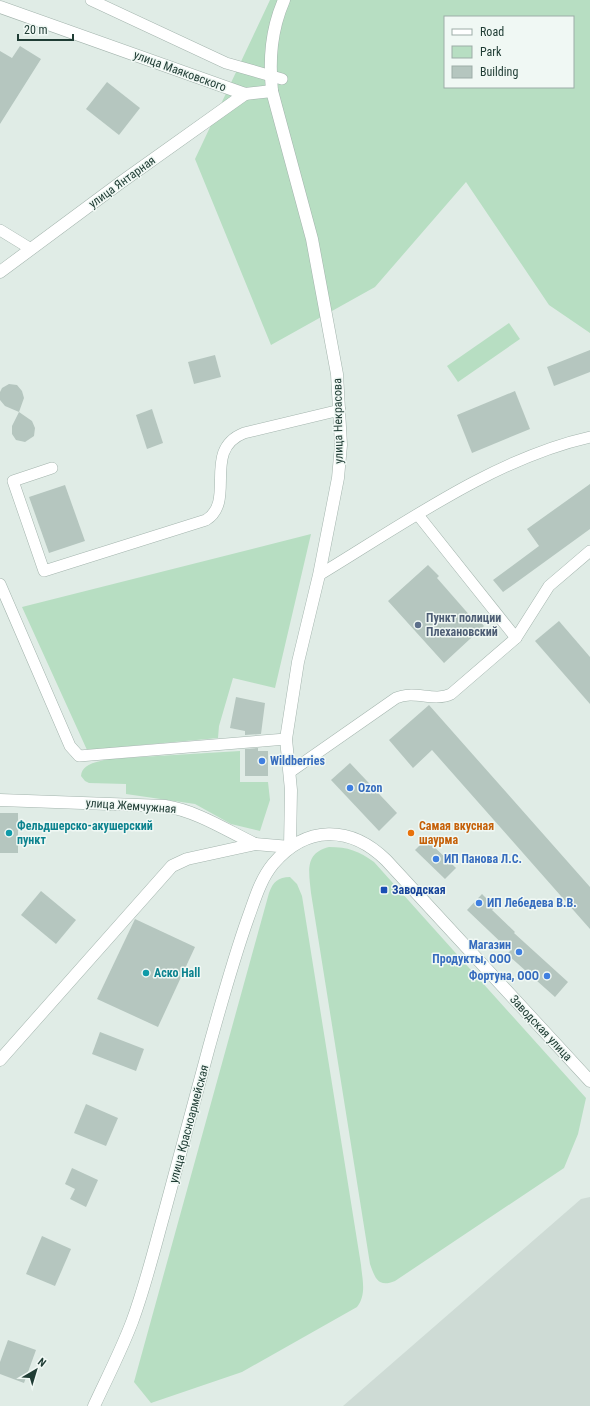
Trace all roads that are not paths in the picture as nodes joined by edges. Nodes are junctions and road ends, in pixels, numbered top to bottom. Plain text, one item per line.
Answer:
1 (91, 0) edge
2 (284, 0) edge
3 (0, 7) edge
4 (270, 76) junction
5 (282, 79) dead end
6 (272, 91) junction
7 (245, 94) junction
8 (0, 230) edge
9 (31, 249) junction
10 (0, 272) edge
11 (340, 410) junction
12 (590, 437) edge
13 (52, 468) dead end
14 (418, 515) junction
15 (590, 551) edge
16 (319, 575) junction
17 (0, 584) edge
18 (516, 638) junction
19 (286, 739) junction
20 (290, 772) junction
21 (0, 800) edge
22 (255, 844) junction
23 (290, 847) junction
24 (0, 1060) edge
25 (590, 1081) edge
26 (94, 1406) edge

1 - 4 lane
2 - 4 street, улица Некрасова
3 - 7 street, улица Маяковского
4 - 5 lane
4 - 6 street, улица Некрасова
6 - 7 street, улица Маяковского
6 - 11 street, улица Некрасова
7 - 9 street, улица Янтарная
8 - 9 lane
9 - 10 street, улица Янтарная
11 - 13 lane
11 - 16 street, улица Некрасова
12 - 14 lane
14 - 16 lane
14 - 18 lane
15 - 18 lane
16 - 19 street, улица Некрасова
17 - 19 lane
18 - 20 lane
19 - 20 street, улица Некрасова
20 - 23 street, улица Некрасова
21 - 22 street, улица Жемчужная
22 - 23 street
22 - 24 street
23 - 25 street, Заводская улица
23 - 26 street, улица Красноармейская

